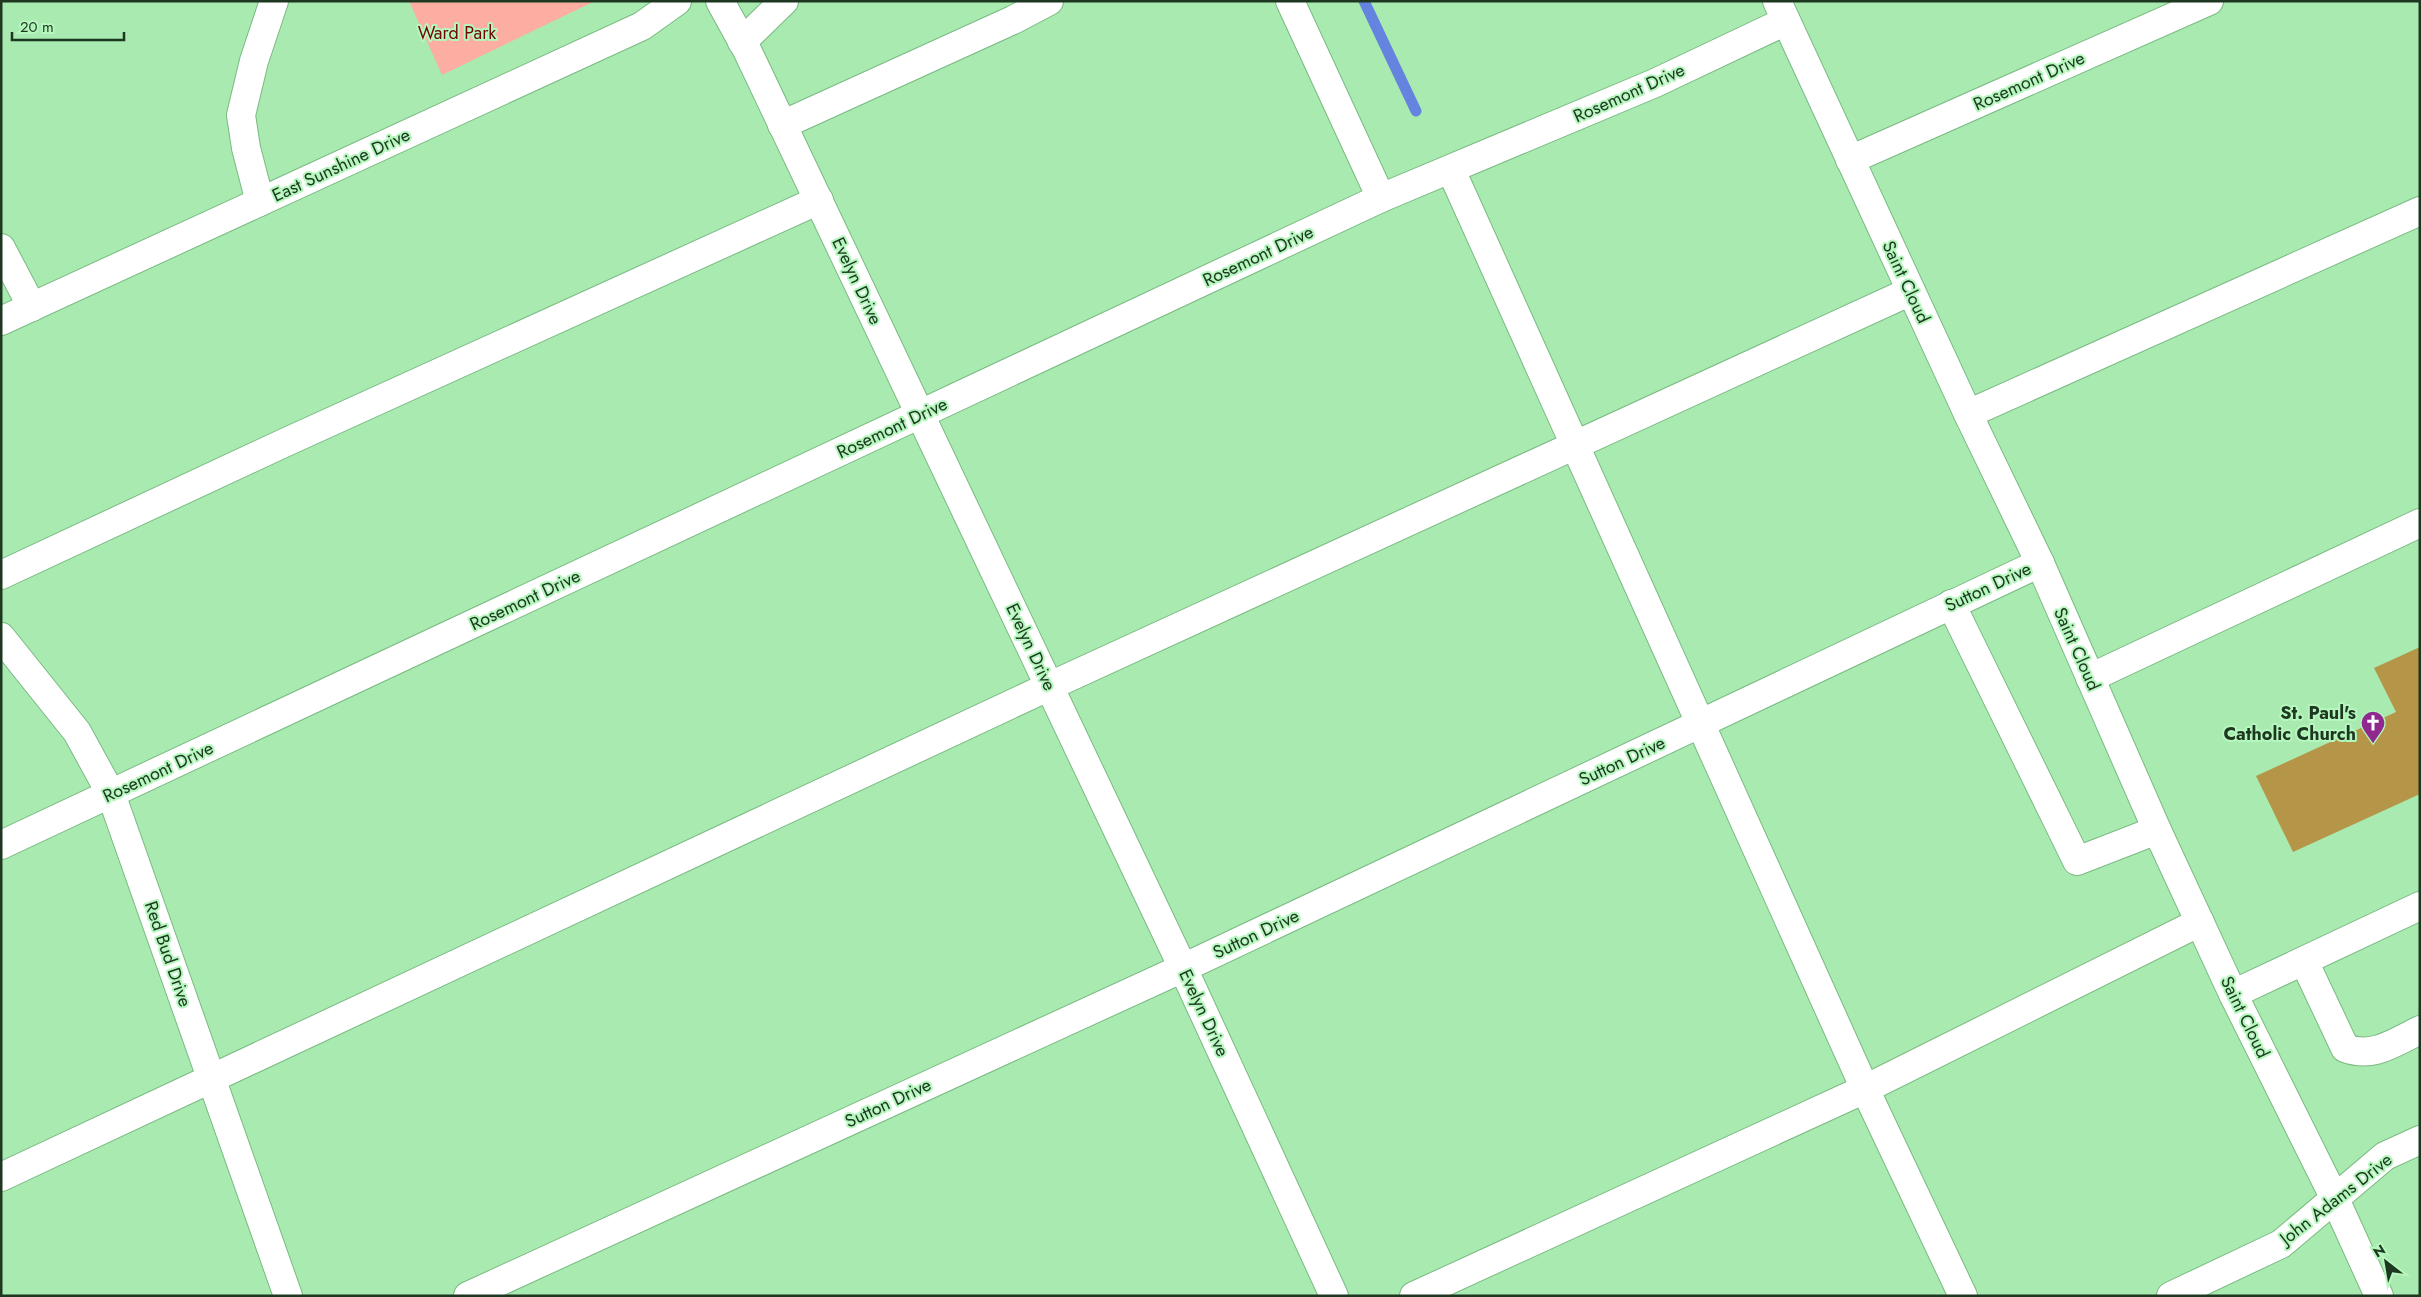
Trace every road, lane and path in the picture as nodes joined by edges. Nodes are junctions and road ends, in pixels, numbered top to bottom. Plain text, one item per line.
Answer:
1 (274, 1) edge
2 (677, 1) edge
3 (720, 1) edge
4 (784, 1) edge
5 (1049, 1) edge
6 (1290, 1) edge
7 (2209, 1) edge
8 (1782, 11) edge
9 (742, 42) junction
10 (782, 125) junction
11 (1850, 160) junction
12 (1451, 170) junction
13 (1381, 198) junction
14 (818, 200) junction
15 (260, 202) junction
16 (2420, 211) edge
17 (1, 248) edge
18 (1911, 291) junction
19 (32, 307) junction
20 (1, 321) edge
21 (920, 414) junction
22 (1968, 414) junction
23 (1575, 445) junction
24 (2420, 523) edge
25 (2040, 563) junction
26 (1, 575) edge
27 (1951, 604) junction
28 (1, 637) edge
29 (2090, 678) junction
30 (1050, 686) junction
31 (1702, 723) junction
32 (111, 794) junction
33 (2156, 830) junction
34 (1, 845) edge
35 (2420, 906) edge
36 (2200, 922) junction
37 (2304, 961) junction
38 (1183, 968) junction
39 (2233, 994) junction
40 (2420, 1030) edge
41 (211, 1078) junction
42 (1865, 1089) junction
43 (2420, 1140) edge
44 (1, 1177) edge
45 (2335, 1199) junction
46 (288, 1296) edge
47 (468, 1296) edge
48 (1334, 1296) edge
49 (1414, 1296) edge
50 (1963, 1296) edge
51 (2171, 1296) edge
52 (2379, 1296) edge

1 - 15 street
2 - 15 street, East Sunshine Drive
3 - 9 street, Evelyn Drive
4 - 9 street
5 - 10 street
6 - 13 street
7 - 11 street, Rosemont Drive
8 - 11 street, Saint Cloud
8 - 12 street, Rosemont Drive
9 - 10 street, Evelyn Drive
10 - 14 street, Evelyn Drive
11 - 18 street, Saint Cloud
12 - 13 street, Rosemont Drive
12 - 23 street
13 - 21 street, Rosemont Drive
14 - 21 street, Evelyn Drive
14 - 26 street
15 - 19 street, East Sunshine Drive
16 - 22 street
17 - 19 street
18 - 22 street, Saint Cloud
18 - 23 street
19 - 20 street, East Sunshine Drive
21 - 30 street, Evelyn Drive
21 - 32 street, Rosemont Drive
22 - 25 street, Saint Cloud
23 - 30 street
23 - 31 street
24 - 29 street
25 - 27 street, Sutton Drive
25 - 29 street, Saint Cloud
27 - 31 street, Sutton Drive
27 - 33 street
28 - 32 street, Red Bud Drive
29 - 33 street, Saint Cloud
30 - 38 street, Evelyn Drive
30 - 41 street
31 - 38 street, Sutton Drive
31 - 42 street
32 - 34 street, Rosemont Drive
32 - 41 street, Red Bud Drive
33 - 36 street, Saint Cloud
35 - 37 street
36 - 39 street, Saint Cloud
36 - 42 street
37 - 39 street
37 - 40 street
38 - 47 street, Sutton Drive
38 - 48 street, Evelyn Drive
39 - 45 street, Saint Cloud
41 - 44 street
41 - 46 street, Red Bud Drive
42 - 49 street
42 - 50 street
43 - 45 street, John Adams Drive
45 - 51 street, John Adams Drive
45 - 52 street, Saint Cloud

